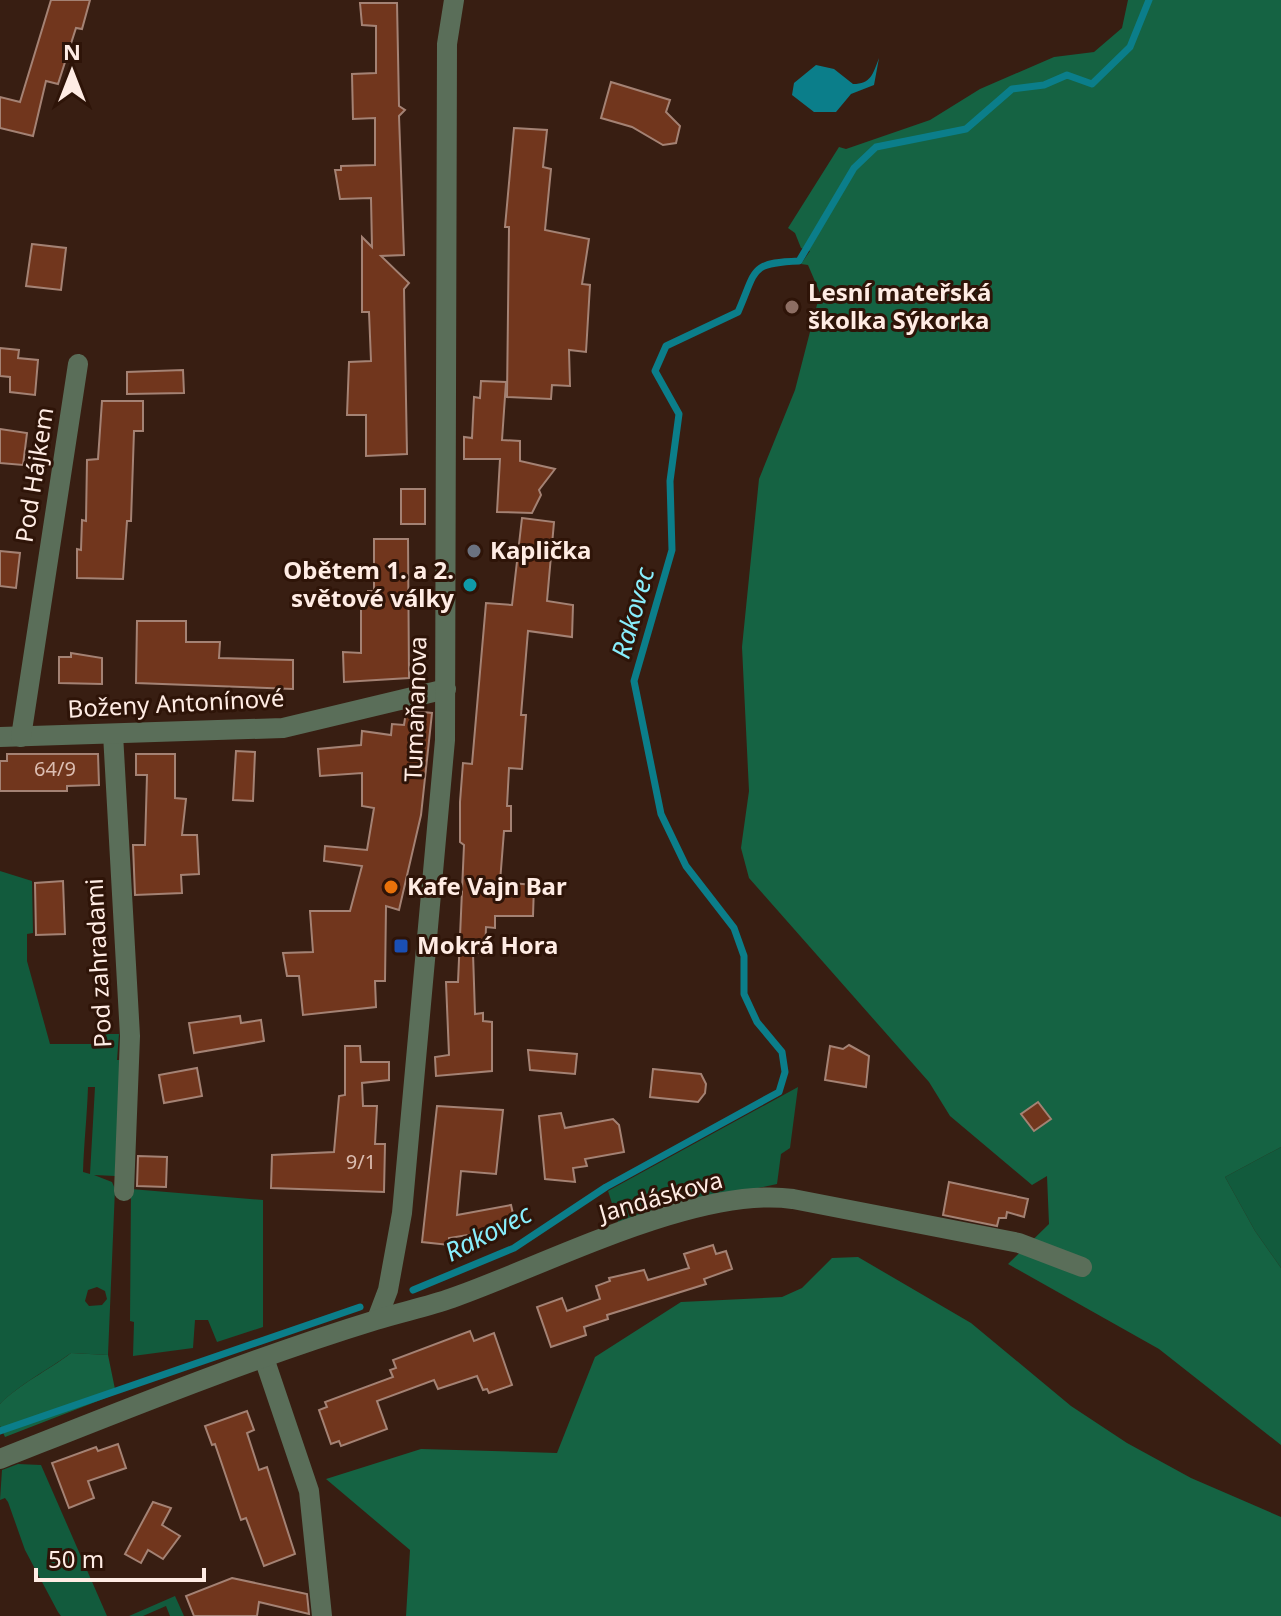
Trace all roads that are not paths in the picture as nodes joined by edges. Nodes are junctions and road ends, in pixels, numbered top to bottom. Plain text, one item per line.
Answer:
1 (454, 0) edge
2 (78, 364) dead end
3 (446, 689) junction
4 (113, 734) junction
5 (0, 737) edge
6 (21, 737) junction
7 (124, 1191) dead end
8 (1082, 1267) dead end
9 (377, 1319) junction
10 (264, 1358) junction
11 (0, 1459) edge
12 (322, 1616) edge

1 - 3 street, Tumaňanova
2 - 6 street, Pod Hájkem
3 - 4 street, Boženy Antonínové
3 - 9 street, Tumaňanova
4 - 6 street, Boženy Antonínové
4 - 7 street, Pod zahradami
5 - 6 street, Boženy Antonínové
8 - 9 street, Jandáskova
9 - 10 street, Jandáskova
10 - 11 street, Jandáskova
10 - 12 street

